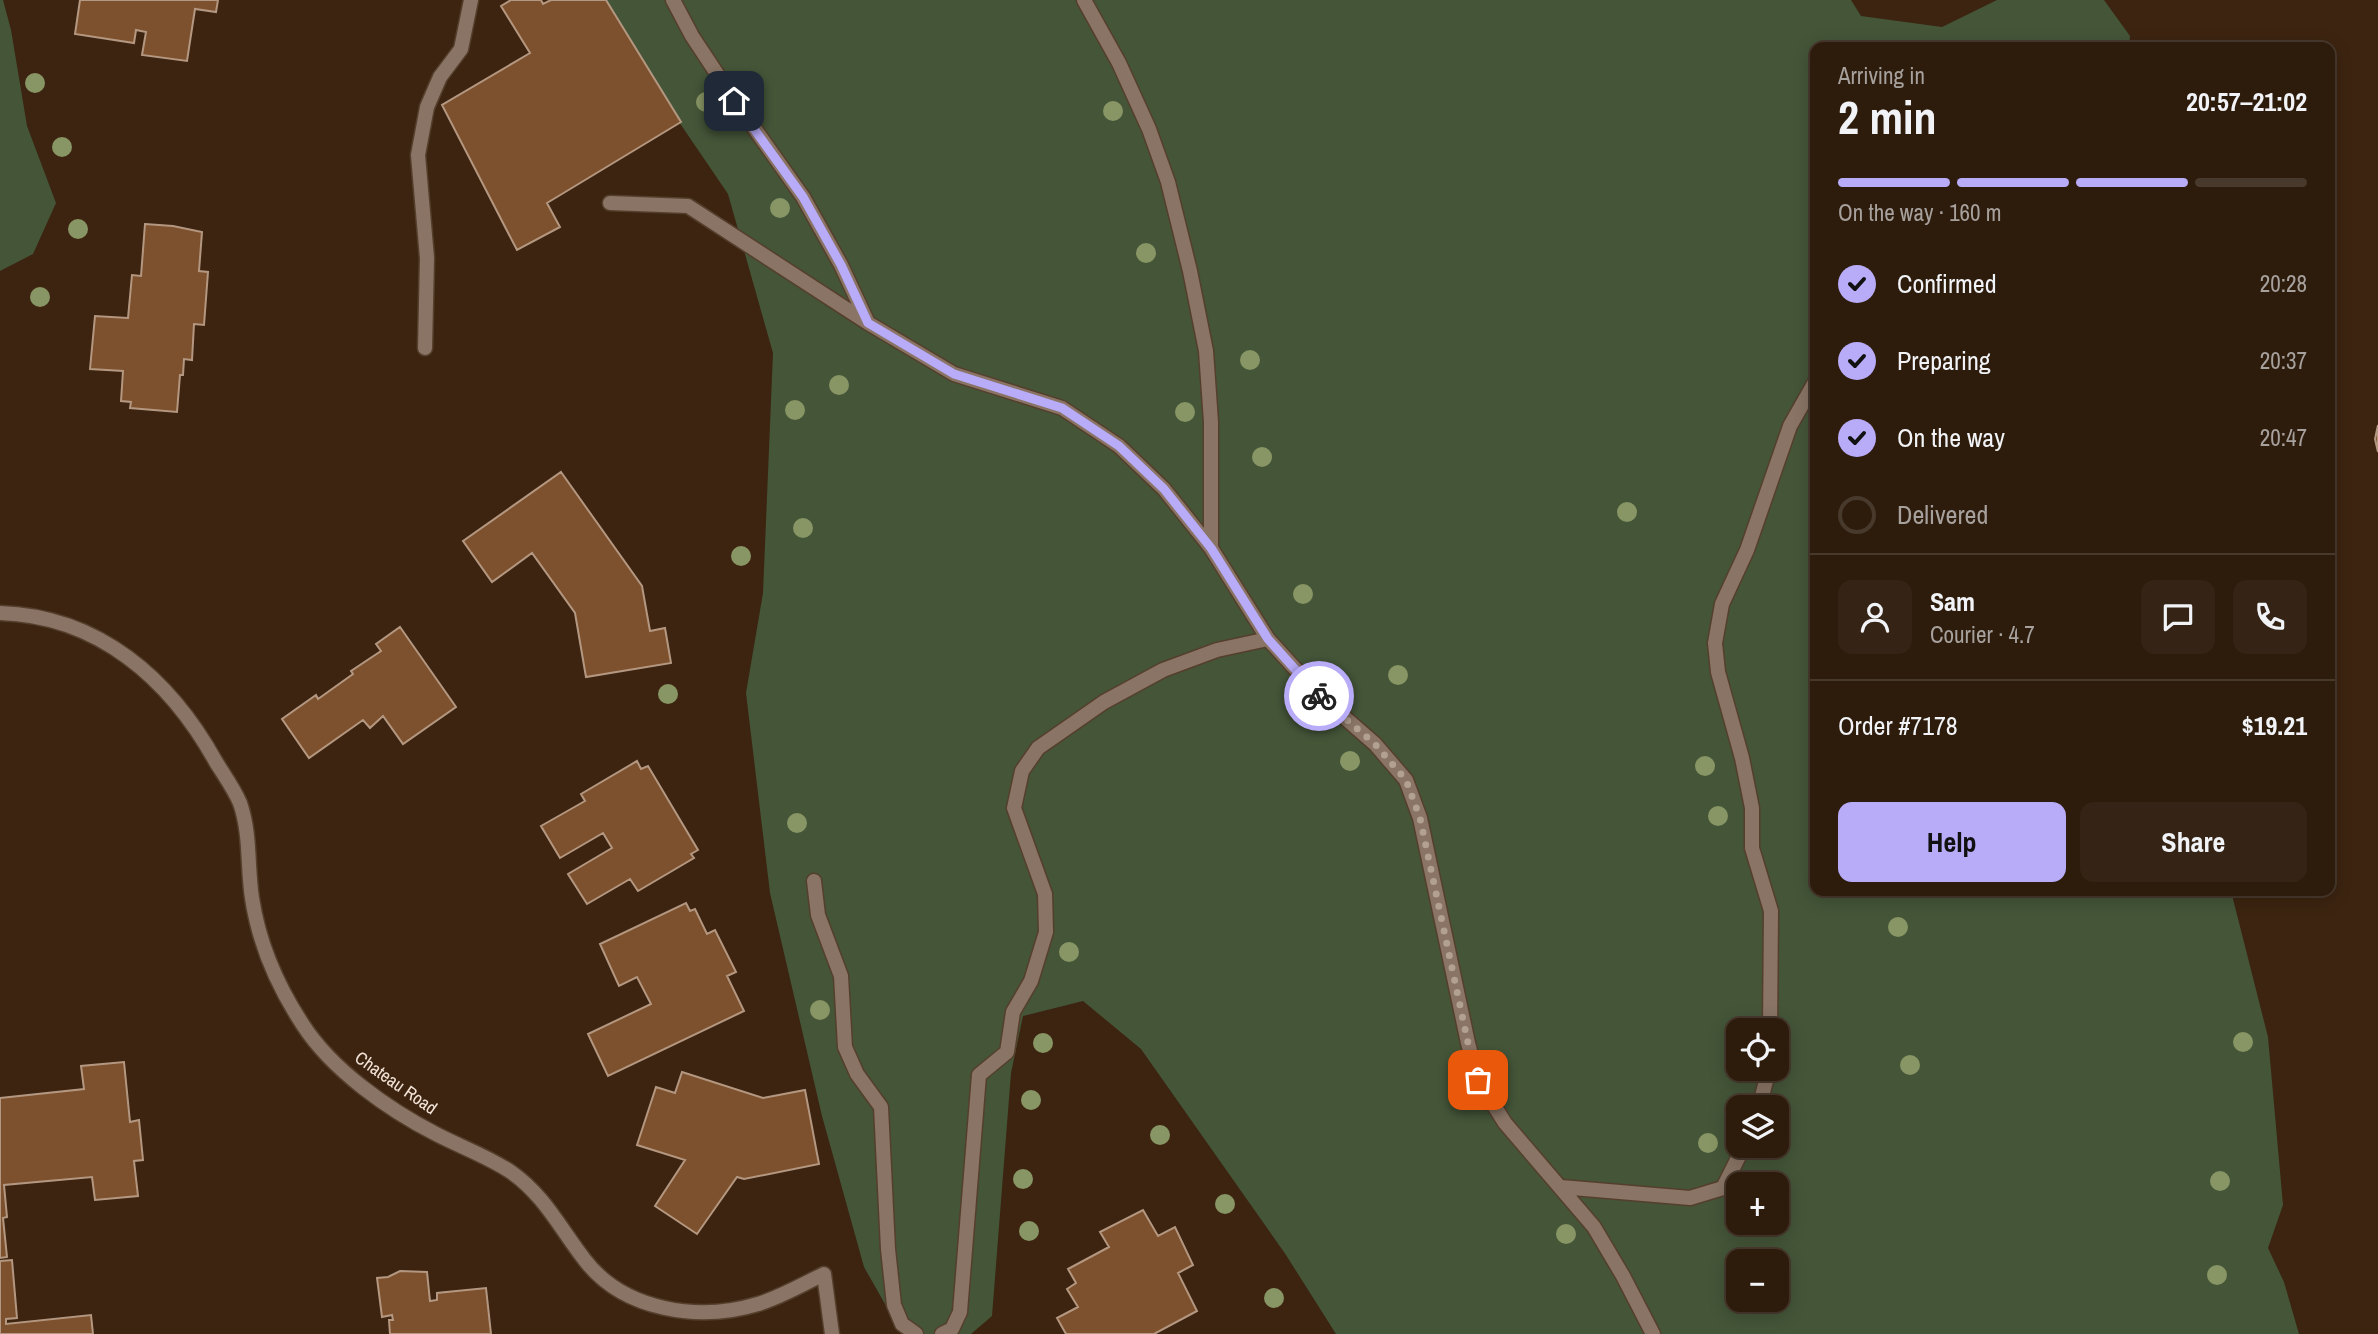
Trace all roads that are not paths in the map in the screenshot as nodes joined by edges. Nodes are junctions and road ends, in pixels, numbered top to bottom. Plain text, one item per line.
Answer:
1 (471, 0) edge
2 (673, 0) edge
3 (1084, 0) edge
4 (610, 203) dead end
5 (868, 323) junction
6 (425, 348) dead end
7 (1810, 391) edge
8 (1211, 548) junction
9 (0, 613) edge
10 (1268, 639) junction
11 (814, 881) dead end
12 (1770, 1018) edge
13 (1738, 1158) edge
14 (1561, 1187) junction
15 (832, 1334) edge
16 (916, 1334) edge
17 (942, 1334) edge
18 (1653, 1334) edge

1 - 6 street
2 - 5 street
3 - 8 street
4 - 5 street
5 - 8 street
7 - 12 street
8 - 10 street
9 - 15 street, Chateau Road
10 - 14 street
10 - 17 street
11 - 16 street
13 - 14 street
14 - 18 street

